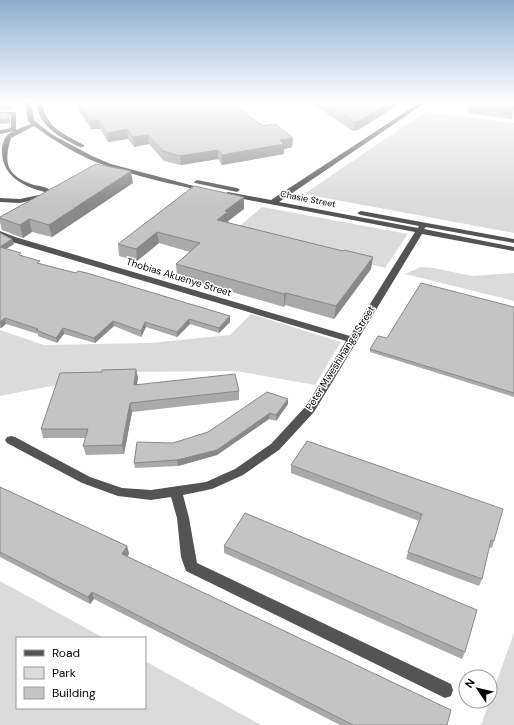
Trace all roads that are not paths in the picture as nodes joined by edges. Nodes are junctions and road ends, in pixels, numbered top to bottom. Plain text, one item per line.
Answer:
1 (8, 137) edge
2 (14, 137) edge
3 (53, 137) edge
4 (63, 137) edge
5 (371, 137) edge
6 (6, 143) junction
7 (100, 162) junction
8 (39, 197) junction
9 (0, 200) edge
10 (275, 200) junction
11 (20, 209) edge
12 (422, 228) junction
13 (0, 233) edge
14 (514, 241) edge
15 (514, 249) edge
16 (352, 340) junction
17 (11, 440) dead end
18 (176, 492) junction
19 (445, 690) dead end

1 - 6 street
2 - 6 street
3 - 7 street, Chasie Street
4 - 7 street, Chasie Street
5 - 10 street
6 - 8 street
7 - 10 street, Chasie Street
8 - 9 street
8 - 11 street
10 - 12 street, Chasie Street
12 - 14 street, Chasie Street
12 - 15 street, Chasie Street
12 - 16 street, Peter Mweshihange Street
13 - 16 street, Thobias Akuenye Street
16 - 18 street, Peter Mweshihange Street
17 - 18 street, Peter Mweshihange Street
18 - 19 street

